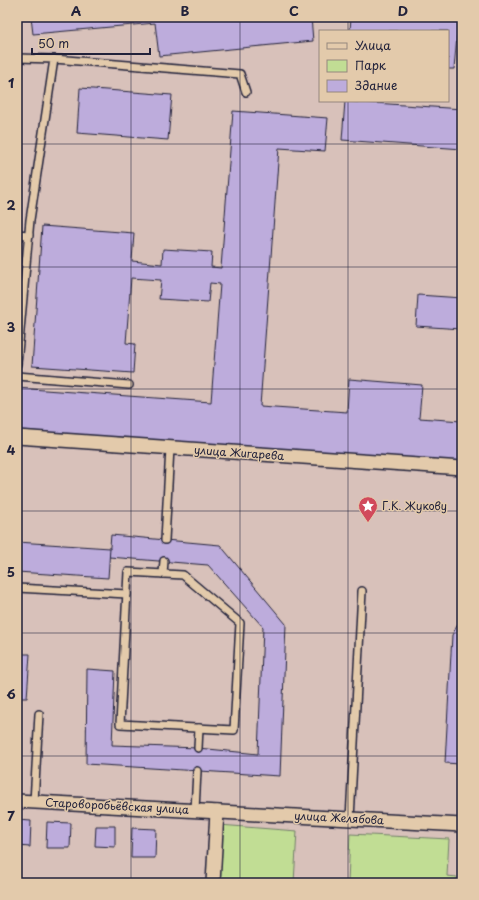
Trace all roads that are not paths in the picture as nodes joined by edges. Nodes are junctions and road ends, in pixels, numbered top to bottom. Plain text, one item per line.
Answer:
1 (17, 58) edge
2 (54, 59) junction
3 (246, 92) dead end
4 (17, 234) edge
5 (28, 236) junction
6 (17, 364) edge
7 (17, 376) edge
8 (129, 385) dead end
9 (17, 437) edge
10 (170, 448) junction
11 (462, 468) edge
12 (165, 540) dead end
13 (164, 561) dead end
14 (163, 574) junction
15 (17, 588) edge
16 (362, 591) dead end
17 (127, 594) junction
18 (39, 714) dead end
19 (199, 728) junction
20 (198, 748) dead end
21 (197, 771) dead end
22 (17, 801) edge
23 (34, 802) junction
24 (195, 810) junction
25 (217, 812) junction
26 (350, 819) junction
27 (462, 825) edge
28 (213, 883) edge

1 - 2 lane
2 - 3 lane
2 - 5 lane
4 - 5 lane
5 - 6 lane
7 - 8 lane
9 - 10 street, улица Жигарева
10 - 11 street, улица Жигарева
10 - 12 lane
13 - 14 lane
14 - 17 lane
14 - 19 lane
15 - 17 lane
16 - 26 lane
17 - 19 lane
18 - 23 lane
19 - 20 lane
21 - 24 lane
22 - 23 street, Староворобьёвская улица
23 - 24 street, Староворобьёвская улица
24 - 25 street, Староворобьёвская улица
25 - 26 street, улица Желябова
25 - 28 street
26 - 27 street, улица Желябова

